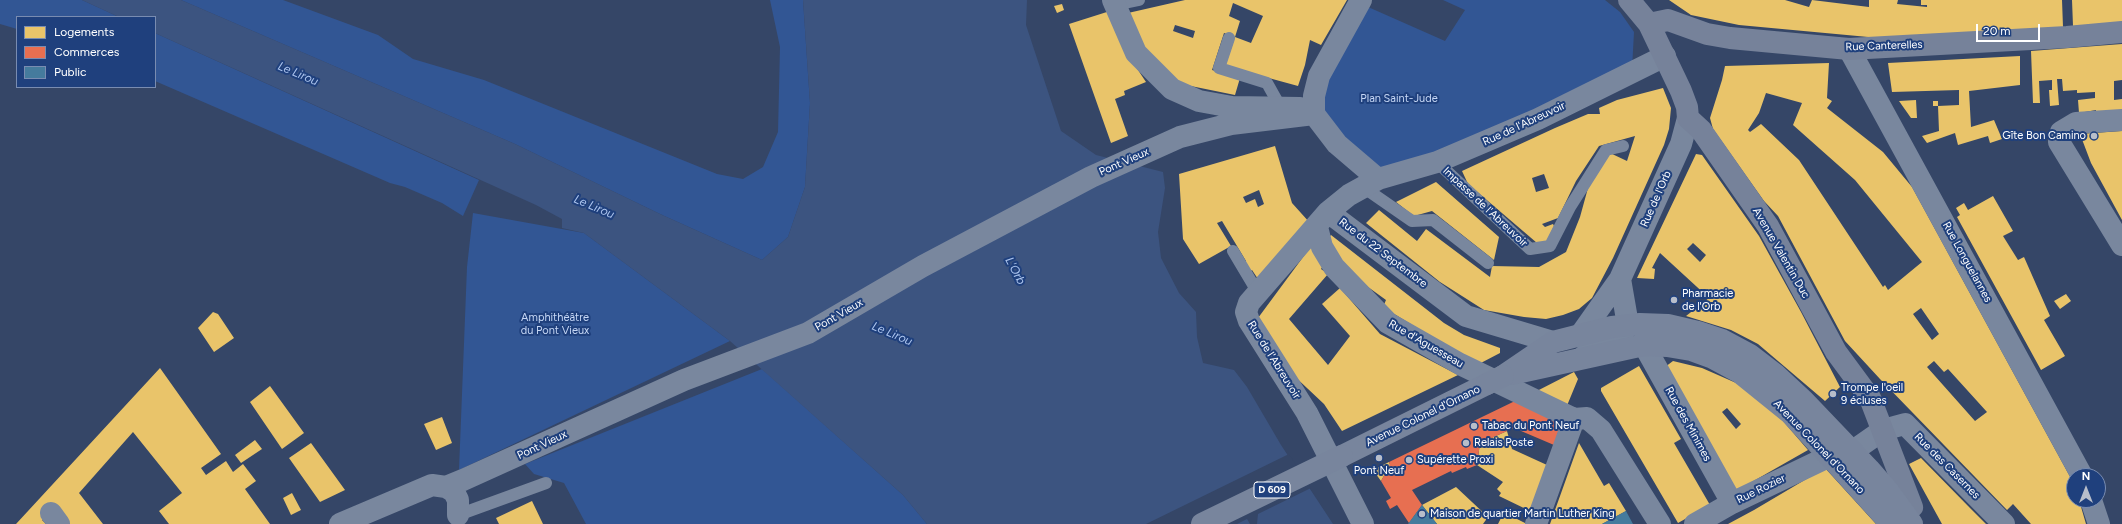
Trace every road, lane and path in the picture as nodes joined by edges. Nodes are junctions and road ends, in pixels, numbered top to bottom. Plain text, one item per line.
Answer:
1 (1139, 0) edge
2 (1361, 0) edge
3 (1629, 0) edge
4 (1114, 2) edge
5 (1649, 24) junction
6 (2122, 32) edge
7 (1229, 38) dead end
8 (1849, 49) junction
9 (1665, 56) junction
10 (1281, 108) junction
11 (1314, 114) junction
12 (1688, 118) junction
13 (2122, 120) edge
14 (1623, 146) dead end
15 (1436, 162) junction
16 (1371, 183) junction
17 (1322, 219) junction
18 (2122, 245) edge
19 (1233, 251) dead end
20 (1488, 263) dead end
21 (1620, 279) junction
22 (1258, 293) junction
23 (1628, 325) junction
24 (1581, 334) junction
25 (1552, 342) junction
26 (1644, 345) junction
27 (1583, 357) junction
28 (1495, 380) junction
29 (1574, 419) junction
30 (1883, 430) junction
31 (1853, 451) junction
32 (1830, 456) junction
33 (2078, 468) edge
34 (546, 483) dead end
35 (446, 487) junction
36 (1732, 503) junction
37 (2093, 508) edge
38 (458, 514) joint
39 (362, 518) edge
40 (1903, 520) edge
41 (340, 524) edge
42 (1202, 524) edge
43 (1363, 524) edge
44 (1536, 524) edge
45 (1660, 524) edge
46 (1695, 524) edge
47 (2004, 524) edge
48 (2099, 524) edge

1 - 4 lane
2 - 11 street
3 - 5 main road
4 - 10 street
5 - 8 main road, Rue Canterelles
5 - 9 main road
6 - 8 main road, Rue Canterelles
7 - 10 lane
8 - 33 street, Rue Longuelannes
9 - 12 main road
9 - 15 street, Rue de l'Abreuvoir
10 - 11 street
11 - 16 street
11 - 35 street, Pont Vieux
12 - 21 street, Rue de l'Orb
12 - 30 main road, Avenue Valentin Duc
13 - 18 street
14 - 15 lane, Impasse de l'Abreuvoir
15 - 16 street, Rue de l'Abreuvoir
16 - 17 street, Rue du 22 Septembre
16 - 20 lane
17 - 22 street, Rue de l'Abreuvoir
17 - 25 street, Rue du 22 Septembre
17 - 29 street, Rue d'Aguesseau
19 - 22 lane
21 - 23 street
21 - 24 street, Rue de l'Orb
22 - 43 street, Rue de l'Abreuvoir
23 - 24 main road, Avenue Colonel d'Ornano
23 - 27 street, Avenue Colonel d'Ornano
23 - 31 main road, Avenue Colonel d'Ornano
24 - 25 main road, Avenue Colonel d'Ornano
25 - 28 main road, Avenue Colonel d'Ornano
26 - 27 main road, Avenue Colonel d'Ornano
26 - 32 main road, Avenue Colonel d'Ornano
26 - 36 street, Rue des Minimes
27 - 28 main road, Avenue Colonel d'Ornano
28 - 42 main road, Avenue Colonel d'Ornano / D 609, bridge
29 - 44 street
29 - 45 street, Rue d'Aguesseau
30 - 31 street
30 - 40 main road, Avenue Valentin Duc
30 - 47 street, Rue des Casernes
31 - 32 street, Rue Rozier
31 - 40 main road, Avenue Colonel d'Ornano
32 - 36 street, Rue Rozier
32 - 40 main road, Avenue Colonel d'Ornano
34 - 38 lane
35 - 38 street
35 - 39 street
36 - 46 street, Rue Rozier
37 - 48 street
39 - 41 street

